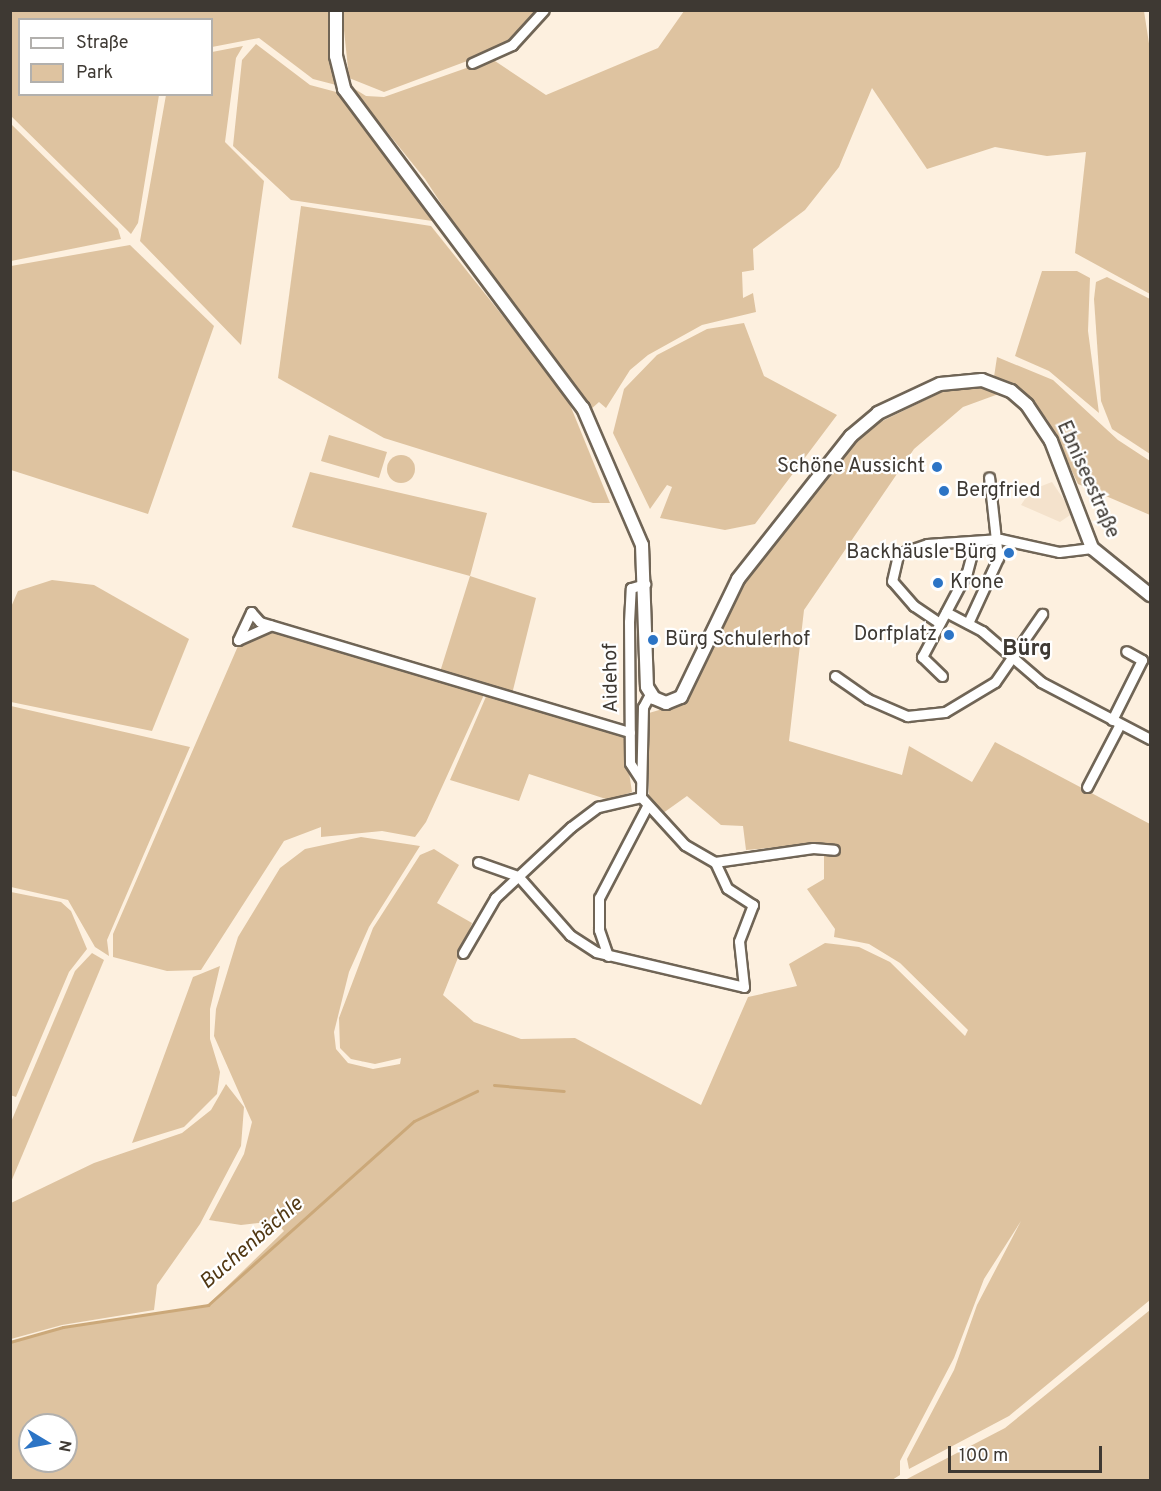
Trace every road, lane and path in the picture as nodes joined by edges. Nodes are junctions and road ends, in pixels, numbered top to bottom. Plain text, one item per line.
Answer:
1 (336, 10) edge
2 (544, 10) edge
3 (472, 63) dead end
4 (989, 477) dead end
5 (1000, 539) junction
6 (975, 542) junction
7 (1092, 548) junction
8 (645, 584) junction
9 (1150, 596) edge
10 (946, 612) junction
11 (1042, 614) dead end
12 (938, 622) junction
13 (968, 623) junction
14 (271, 625) dead end
15 (1126, 651) dead end
16 (1014, 659) junction
17 (835, 676) dead end
18 (942, 676) dead end
19 (650, 694) junction
20 (1116, 722) junction
21 (630, 732) junction
22 (1150, 739) edge
23 (640, 780) junction
24 (1087, 787) dead end
25 (640, 797) junction
26 (647, 806) junction
27 (834, 850) dead end
28 (478, 862) dead end
29 (715, 862) junction
30 (518, 876) junction
31 (463, 953) dead end
32 (608, 956) junction

1 - 8 street
2 - 3 street
4 - 5 street
5 - 6 street
5 - 7 street
5 - 13 street
6 - 10 street
6 - 12 street
7 - 9 street, Ebniseestraße
7 - 19 street, Ebniseestraße
8 - 19 street
8 - 21 street, Aidehof
10 - 12 street
10 - 13 street
11 - 16 street
12 - 18 street
13 - 16 street
14 - 21 street
15 - 20 street
16 - 17 street
16 - 20 street
19 - 23 street
20 - 22 street
20 - 24 street
21 - 23 street, Aidehof
23 - 25 street
25 - 26 street
25 - 30 street
26 - 29 street
26 - 32 street
27 - 29 street
28 - 30 street
29 - 32 street
30 - 31 street
30 - 32 street

